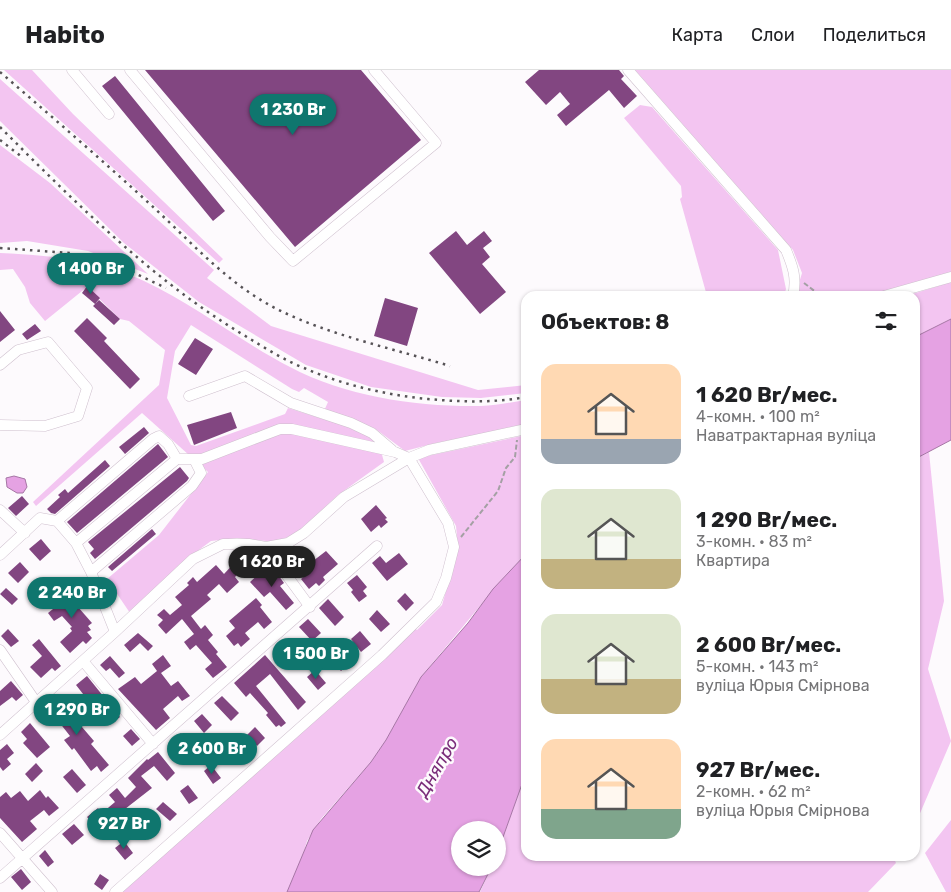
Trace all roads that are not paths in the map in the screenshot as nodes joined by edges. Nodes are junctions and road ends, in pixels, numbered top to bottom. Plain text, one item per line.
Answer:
1 (72, 70) edge
2 (130, 70) edge
3 (374, 70) edge
4 (628, 70) edge
5 (109, 114) dead end
6 (951, 277) edge
7 (794, 291) edge
8 (902, 291) edge
9 (0, 365) edge
10 (189, 396) dead end
11 (0, 425) edge
12 (521, 430) edge
13 (395, 452) junction
14 (409, 458) junction
15 (177, 459) junction
16 (194, 459) junction
17 (0, 510) edge
18 (57, 521) junction
19 (25, 533) junction
20 (76, 543) junction
21 (377, 546) dead end
22 (266, 547) junction
23 (0, 555) edge
24 (91, 572) junction
25 (310, 607) junction
26 (115, 632) junction
27 (0, 650) edge
28 (84, 662) junction
29 (36, 702) junction
30 (0, 735) edge
31 (153, 744) junction
32 (0, 833) edge
33 (22, 859) junction
34 (0, 878) edge
35 (52, 892) edge
36 (115, 892) edge

1 - 5 street
2 - 3 street
4 - 7 street
6 - 8 street
9 - 11 street
10 - 13 street
12 - 14 street
13 - 14 street
13 - 16 street
14 - 22 street
14 - 36 street
15 - 16 street
15 - 18 street
15 - 20 street
16 - 24 street
17 - 19 street
18 - 19 street
18 - 20 street
19 - 23 street
20 - 24 street
21 - 25 street
22 - 25 street
22 - 26 street
24 - 26 street
25 - 31 street
26 - 28 street
27 - 29 street
28 - 29 street
28 - 31 street
29 - 30 street
31 - 33 street
32 - 33 street
33 - 34 street
33 - 35 street

